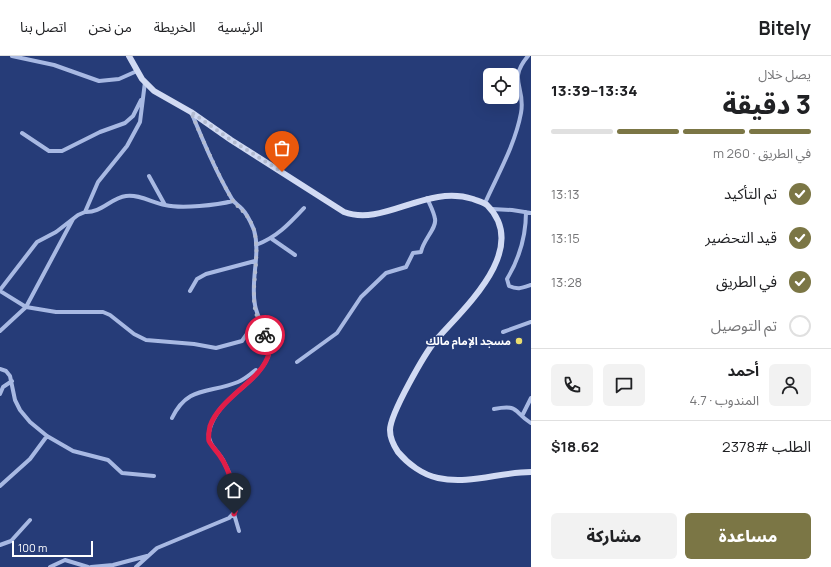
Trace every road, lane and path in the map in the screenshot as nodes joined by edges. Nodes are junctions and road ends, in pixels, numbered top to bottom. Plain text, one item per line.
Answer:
1 (12, 56) edge
2 (129, 56) edge
3 (528, 56) edge
4 (137, 71) junction
5 (145, 82) junction
6 (141, 100) junction
7 (191, 112) junction
8 (22, 133) dead end
9 (149, 176) dead end
10 (427, 198) junction
11 (233, 201) junction
12 (485, 203) junction
13 (165, 205) junction
14 (304, 208) dead end
15 (492, 209) junction
16 (85, 212) junction
17 (529, 213) edge
18 (74, 218) junction
19 (272, 238) junction
20 (256, 245) junction
21 (295, 255) dead end
22 (255, 261) junction
23 (531, 285) edge
24 (0, 290) edge
25 (190, 291) dead end
26 (26, 307) junction
27 (258, 318) junction
28 (531, 322) edge
29 (0, 332) edge
30 (503, 332) dead end
31 (297, 362) dead end
32 (261, 366) junction
33 (0, 369) edge
34 (12, 380) junction
35 (0, 394) edge
36 (531, 398) edge
37 (494, 409) dead end
38 (522, 416) junction
39 (172, 418) dead end
40 (531, 423) edge
41 (47, 436) junction
42 (531, 472) edge
43 (154, 476) dead end
44 (0, 486) edge
45 (234, 514) junction
46 (30, 520) dead end
47 (239, 531) dead end
48 (0, 545) edge
49 (149, 556) junction
50 (50, 567) edge
51 (88, 567) edge
52 (91, 567) edge
53 (136, 567) edge

1 - 4 street
2 - 4 main road
3 - 12 street
4 - 5 main road
5 - 6 street
5 - 7 main road
6 - 8 street
6 - 16 street
7 - 10 main road
7 - 11 street
9 - 13 street
10 - 12 main road
10 - 31 street
11 - 13 street
11 - 20 street
12 - 15 main road
13 - 16 street
14 - 19 street
15 - 17 street
15 - 42 main road
16 - 18 street
17 - 23 street
18 - 24 street
18 - 26 street
19 - 20 street
19 - 21 street
20 - 22 street
22 - 25 street
22 - 27 street
24 - 26 street
26 - 27 street
26 - 29 street
27 - 32 street
28 - 30 street
32 - 39 street
32 - 45 street
33 - 34 street
34 - 35 street
34 - 41 street
36 - 38 street
37 - 38 street
38 - 40 street
41 - 43 street
41 - 44 street
45 - 47 street
45 - 49 street
46 - 48 street
49 - 52 street
49 - 53 street
50 - 51 street

